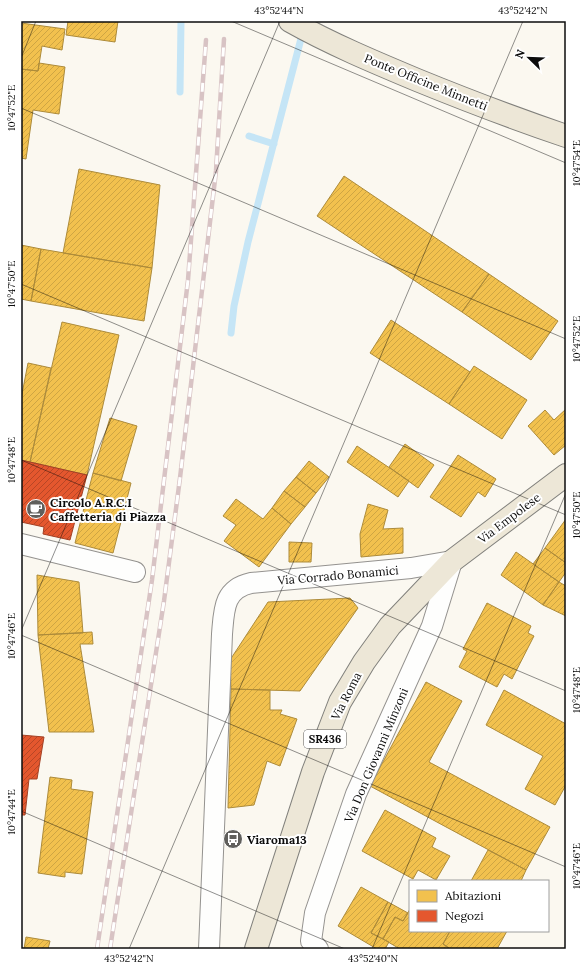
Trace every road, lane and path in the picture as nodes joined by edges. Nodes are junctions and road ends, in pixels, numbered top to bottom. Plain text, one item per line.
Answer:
1 (290, 21) edge
2 (566, 136) edge
3 (566, 476) edge
4 (21, 544) edge
5 (452, 561) junction
6 (135, 572) dead end
7 (209, 949) edge
8 (256, 949) edge
9 (318, 949) edge

1 - 2 main road, Ponte Officine Minnetti
3 - 5 main road, Via Empolese / SR436
4 - 6 street
5 - 7 street, Via Corrado Bonamici
5 - 8 main road, Via Roma / SR436
5 - 9 street, Via Don Giovanni Minzoni

